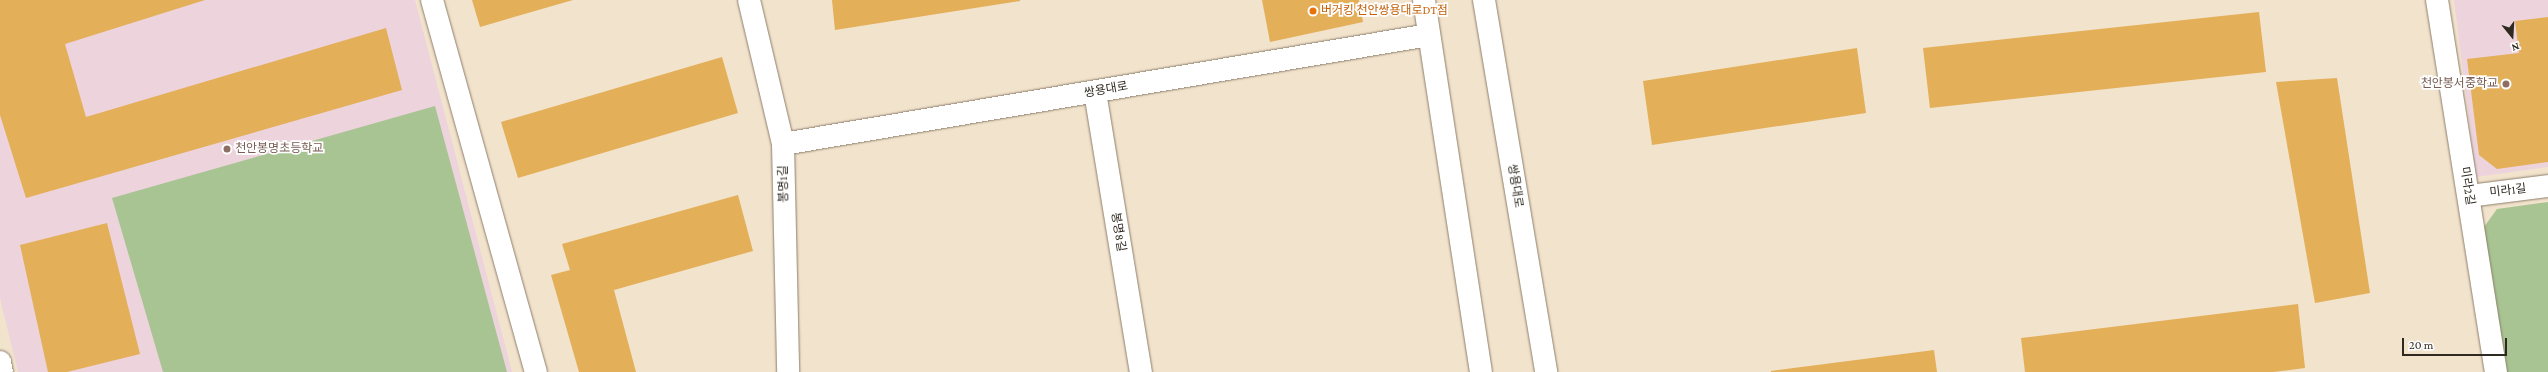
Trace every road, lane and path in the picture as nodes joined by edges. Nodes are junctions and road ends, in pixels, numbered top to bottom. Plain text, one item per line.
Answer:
1 (432, 0) edge
2 (749, 0) edge
3 (1424, 0) edge
4 (1484, 0) edge
5 (2437, 0) edge
6 (1429, 35) junction
7 (1095, 92) junction
8 (783, 144) junction
9 (2548, 186) edge
10 (2469, 196) junction
11 (0, 362) edge
12 (2, 372) edge
13 (536, 372) edge
14 (788, 372) edge
15 (1141, 372) edge
16 (1481, 372) edge
17 (1546, 372) edge
18 (2496, 372) edge

1 - 13 street
2 - 8 street, 봉명1길
3 - 6 street
4 - 17 street, 쌍용대로
5 - 10 street, 미라2길
6 - 7 street, 쌍용대로
6 - 16 street
7 - 8 street, 쌍용대로
7 - 15 street, 봉명8길
8 - 14 street, 봉명1길
9 - 10 street, 미라1길
10 - 18 street, 미라2길
11 - 12 street

